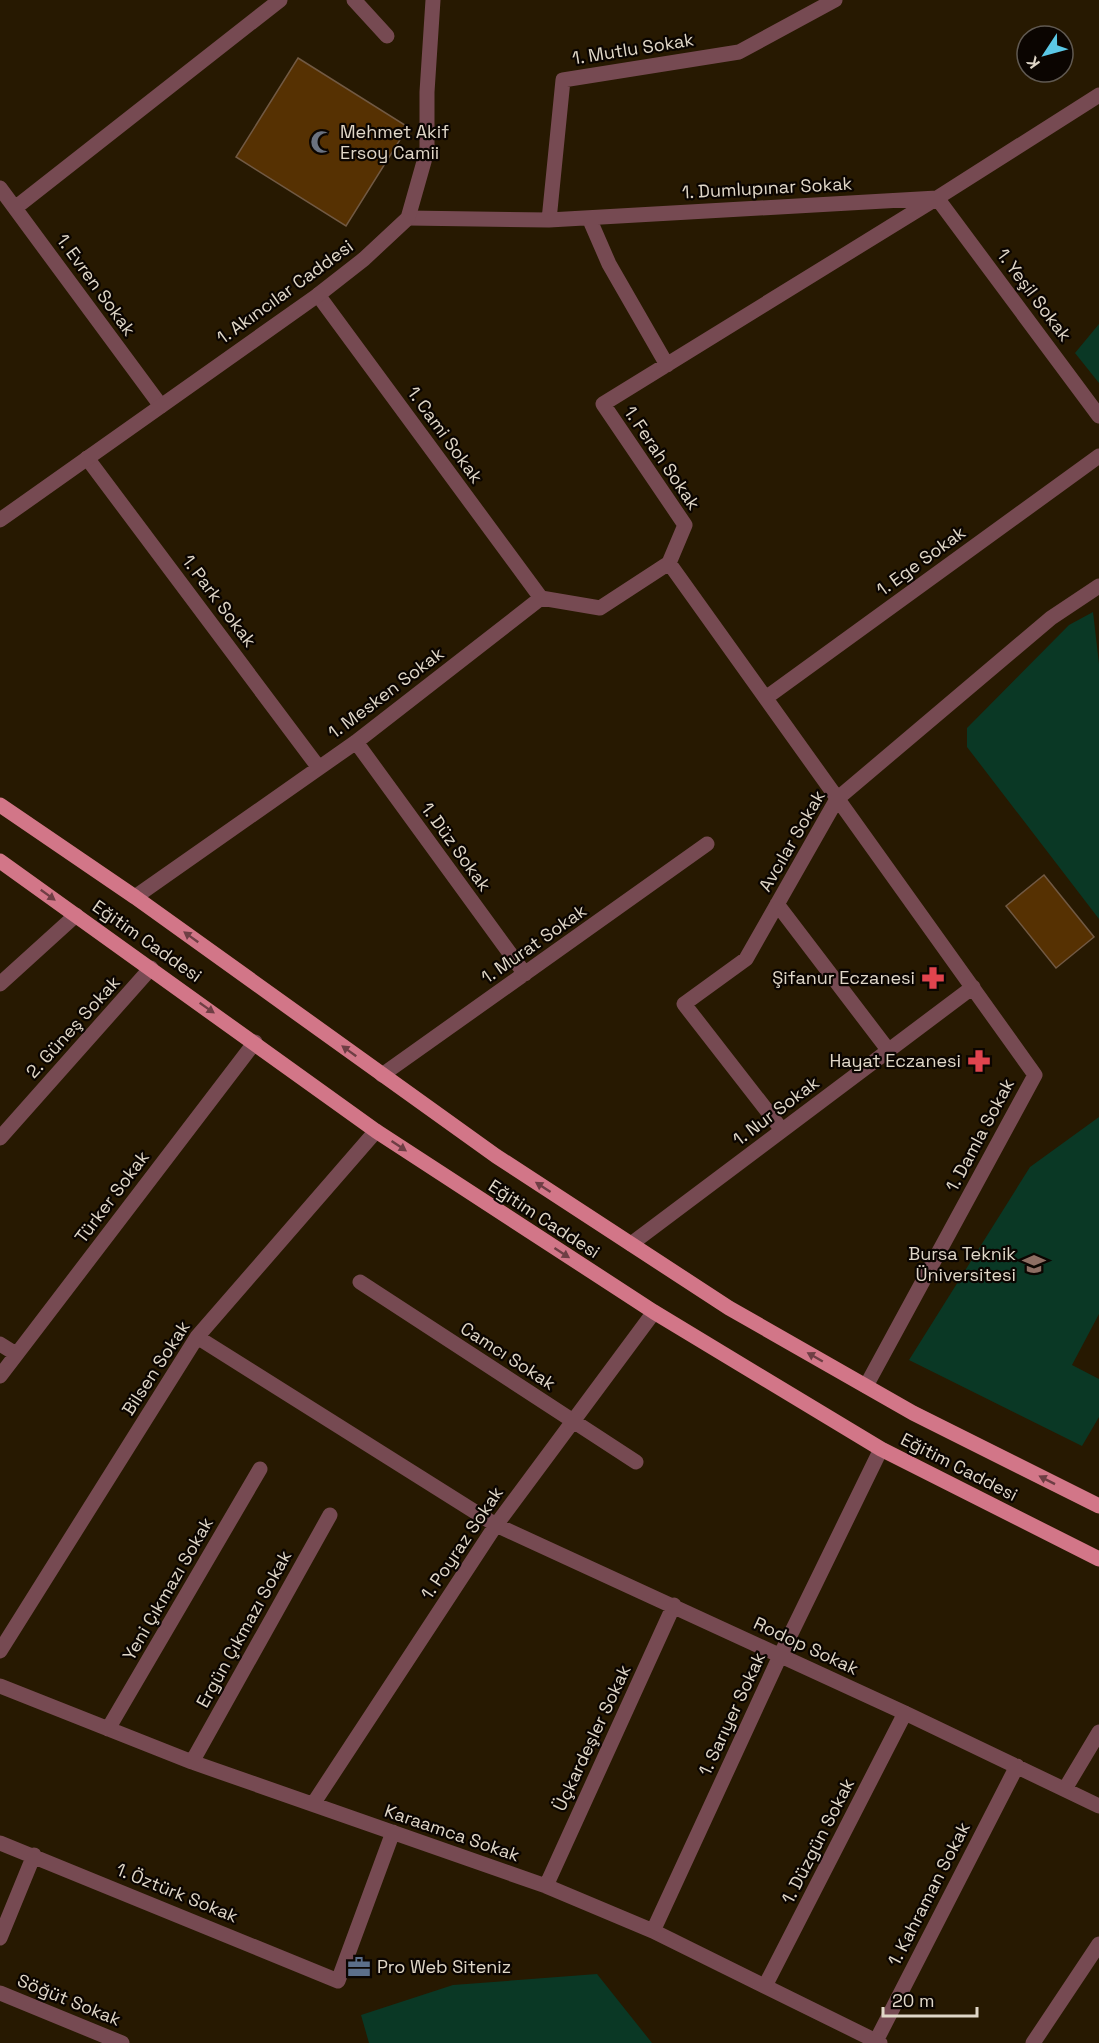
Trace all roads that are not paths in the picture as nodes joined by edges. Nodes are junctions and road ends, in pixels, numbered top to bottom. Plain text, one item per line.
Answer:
1 (280, 0) edge
2 (354, 0) edge
3 (433, 0) edge
4 (835, 0) edge
5 (387, 36) dead end
6 (1099, 95) edge
7 (0, 188) edge
8 (937, 198) junction
9 (15, 208) junction
10 (408, 218) junction
11 (589, 218) junction
12 (549, 220) junction
13 (318, 295) junction
14 (666, 365) junction
15 (161, 406) junction
16 (1099, 416) edge
17 (1099, 456) edge
18 (87, 458) junction
19 (0, 520) edge
20 (669, 563) junction
21 (1099, 586) edge
22 (541, 598) junction
23 (767, 697) junction
24 (356, 742) junction
25 (319, 768) junction
26 (837, 799) junction
27 (0, 805) edge
28 (707, 844) dead end
29 (0, 861) edge
30 (135, 897) junction
31 (777, 904) junction
32 (76, 915) junction
33 (151, 968) junction
34 (525, 974) junction
35 (0, 984) edge
36 (972, 987) junction
37 (255, 1042) junction
38 (889, 1051) junction
39 (382, 1075) junction
40 (782, 1130) junction
41 (376, 1131) junction
42 (0, 1138) edge
43 (631, 1244) junction
44 (360, 1282) dead end
45 (654, 1312) junction
46 (197, 1336) junction
47 (0, 1344) edge
48 (16, 1354) junction
49 (0, 1376) edge
50 (866, 1386) junction
51 (571, 1420) junction
52 (881, 1449) junction
53 (636, 1462) dead end
54 (260, 1469) dead end
55 (1099, 1506) edge
56 (330, 1515) dead end
57 (496, 1525) junction
58 (1099, 1559) edge
59 (674, 1605) junction
60 (0, 1651) edge
61 (780, 1656) junction
62 (0, 1686) edge
63 (905, 1713) junction
64 (108, 1729) junction
65 (1099, 1732) edge
66 (192, 1762) junction
67 (1017, 1766) junction
68 (1065, 1789) junction
69 (313, 1804) junction
70 (1099, 1806) edge
71 (393, 1832) junction
72 (0, 1843) edge
73 (34, 1855) junction
74 (546, 1886) junction
75 (653, 1931) junction
76 (0, 1938) edge
77 (1099, 1944) edge
78 (765, 1986) junction
79 (0, 1993) edge
80 (878, 2042) edge
81 (122, 2043) edge
82 (1033, 2043) edge

1 - 9 street
2 - 5 street
3 - 10 street
4 - 12 street, 1. Mutlu Sokak
6 - 8 street, 1. Dumlupınar Sokak
7 - 9 street, 1. Evren Sokak
8 - 11 street, 1. Dumlupınar Sokak
8 - 14 street, 1. Ferah Sokak
8 - 16 street, 1. Yeşil Sokak
9 - 15 street, 1. Evren Sokak
10 - 12 street, 1. Dumlupınar Sokak
10 - 13 street, 1. Akıncılar Caddesi
11 - 12 street, 1. Dumlupınar Sokak
11 - 14 street
13 - 15 street, 1. Akıncılar Caddesi
13 - 22 street, 1. Cami Sokak
14 - 20 street, 1. Ferah Sokak
15 - 18 street, 1. Akıncılar Caddesi
17 - 23 street, 1. Ege Sokak
18 - 19 street, 1. Akıncılar Caddesi
18 - 25 street, 1. Park Sokak
20 - 22 street
20 - 23 street
21 - 26 street, Avcılar Sokak
22 - 24 street, 1. Mesken Sokak
23 - 26 street
24 - 25 street, 1. Mesken Sokak
24 - 34 street, 1. Düz Sokak
25 - 30 street, 1. Mesken Sokak
26 - 31 street, Avcılar Sokak
26 - 36 street, 1. Damla Sokak
27 - 30 main road, Eğitim Caddesi
28 - 34 street, 1. Murat Sokak
29 -> 32 main road, Eğitim Caddesi
39 -> 30 main road, Eğitim Caddesi
31 - 38 street
31 - 40 street, Avcılar Sokak
32 - 33 main road, Eğitim Caddesi
32 - 35 street
33 -> 37 main road, Eğitim Caddesi
33 - 42 street, 2. Güneş Sokak
34 - 39 street, 1. Murat Sokak
36 - 38 street, 1. Nur Sokak
36 - 50 street, 1. Damla Sokak
37 - 41 main road, Eğitim Caddesi
37 - 48 street, Türker Sokak
38 - 40 street, 1. Nur Sokak
43 -> 39 main road, Eğitim Caddesi
40 - 43 street, 1. Nur Sokak
41 -> 45 main road, Eğitim Caddesi
41 - 46 street, Bilsen Sokak
50 -> 43 main road, Eğitim Caddesi
44 - 51 street, Camcı Sokak
45 - 51 street, 1. Poyraz Sokak
45 - 52 main road, Eğitim Caddesi
46 - 57 street, Rodop Sokak
46 - 60 street, Bilsen Sokak
47 - 48 street
48 - 49 street, Türker Sokak
55 -> 50 main road, Eğitim Caddesi
51 - 53 street, Camcı Sokak
51 - 57 street, 1. Poyraz Sokak
52 - 58 main road, Eğitim Caddesi
52 - 61 street, 1. Sarıyer Sokak
54 - 64 street, Yeni Çıkmazı Sokak
56 - 66 street, Ergün Çıkmazı Sokak
57 - 59 street, Rodop Sokak
57 - 69 street, 1. Poyraz Sokak
59 - 61 street, Rodop Sokak
59 - 74 street, Üçkardeşler Sokak
61 - 63 street, Rodop Sokak
61 - 75 street, 1. Sarıyer Sokak
62 - 64 street, Karaamca Sokak
63 - 67 street, Rodop Sokak
63 - 78 street, 1. Düzgün Sokak
64 - 66 street, Karaamca Sokak
65 - 68 street
66 - 69 street, Karaamca Sokak
67 - 68 street, Rodop Sokak
67 - 80 street, 1. Kahraman Sokak
68 - 70 street, Rodop Sokak
69 - 71 street, Karaamca Sokak
71 - 73 street, 1. Öztürk Sokak
71 - 74 street, Karaamca Sokak
72 - 73 street, 1. Öztürk Sokak
73 - 76 street
74 - 75 street, Karaamca Sokak
75 - 78 street, Karaamca Sokak
77 - 82 street
78 - 80 street, Karaamca Sokak
79 - 81 street, Söğüt Sokak

